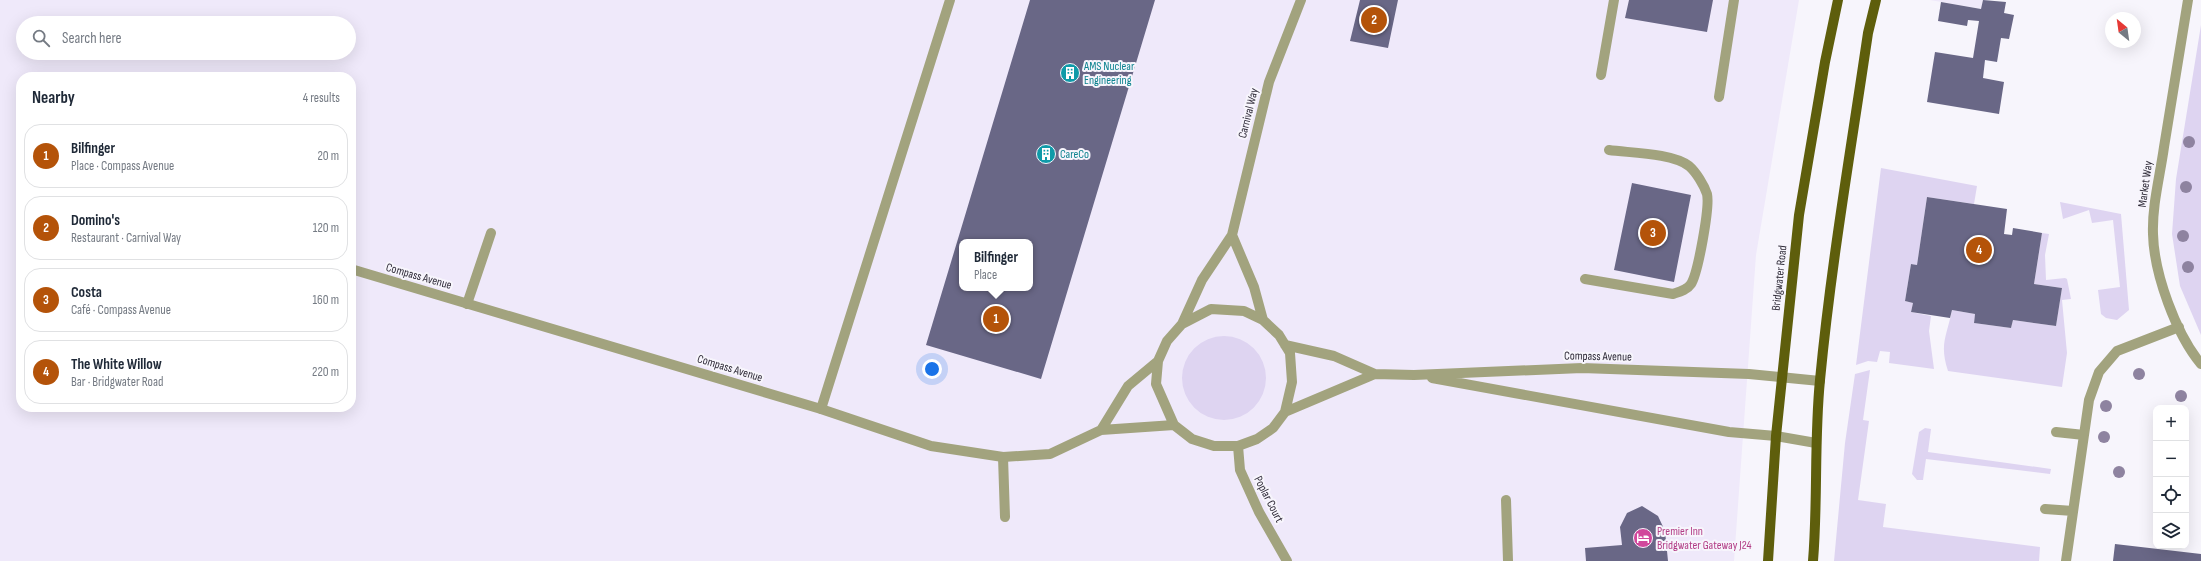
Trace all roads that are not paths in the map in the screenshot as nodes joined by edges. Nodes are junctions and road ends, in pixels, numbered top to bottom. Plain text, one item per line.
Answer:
1 (950, 0) edge
2 (1301, 0) edge
3 (1614, 0) edge
4 (1734, 0) edge
5 (1838, 0) edge
6 (1876, 0) edge
7 (2188, 0) edge
8 (1601, 75) dead end
9 (1719, 97) dead end
10 (1609, 150) dead end
11 (492, 233) dead end
12 (1232, 235) junction
13 (356, 271) edge
14 (1585, 279) dead end
15 (467, 304) junction
16 (1263, 320) junction
17 (1182, 324) junction
18 (2179, 327) junction
19 (1285, 345) junction
20 (1158, 361) junction
21 (2201, 364) edge
22 (1375, 374) junction
23 (1414, 375) junction
24 (1781, 376) junction
25 (1820, 381) junction
26 (821, 409) junction
27 (1285, 412) junction
28 (1174, 425) junction
29 (1101, 430) junction
30 (2056, 432) dead end
31 (2084, 435) junction
32 (1776, 436) junction
33 (1816, 443) junction
34 (1238, 446) junction
35 (1003, 457) junction
36 (1506, 500) dead end
37 (2045, 509) dead end
38 (2073, 511) junction
39 (1005, 517) dead end
40 (1287, 561) edge
41 (1508, 561) edge
42 (1768, 561) edge
43 (1813, 561) edge
44 (2066, 561) edge

1 - 26 street
2 - 12 street, Carnival Way
3 - 8 street
4 - 9 street
5 - 24 main road, Bridgwater Road
6 - 25 main road
7 - 18 street, Market Way
10 - 14 street
11 - 15 street
12 - 16 street
12 - 17 street, Carnival Way
13 - 15 street, Compass Avenue
15 - 26 street, Compass Avenue
16 - 17 street
16 - 19 street
17 - 20 street
18 - 21 street, Market Way
18 - 31 street
19 - 22 street, Compass Avenue
19 - 27 street
20 - 28 street
20 - 29 street
22 - 23 street, Compass Avenue
22 - 27 street, Compass Avenue
23 - 24 street, Compass Avenue
23 - 32 street, Compass Avenue
24 - 25 street, Compass Avenue
24 - 32 main road, Bridgwater Road
25 - 33 main road
26 - 35 street, Compass Avenue
27 - 34 street
28 - 29 street, Compass Avenue
28 - 34 street
29 - 35 street, Compass Avenue
30 - 31 street
31 - 38 street
32 - 33 street, Compass Avenue
32 - 42 main road, Bridgwater Road
33 - 43 main road
34 - 40 street, Poplar Court
35 - 39 street
36 - 41 street
37 - 38 street
38 - 44 street

